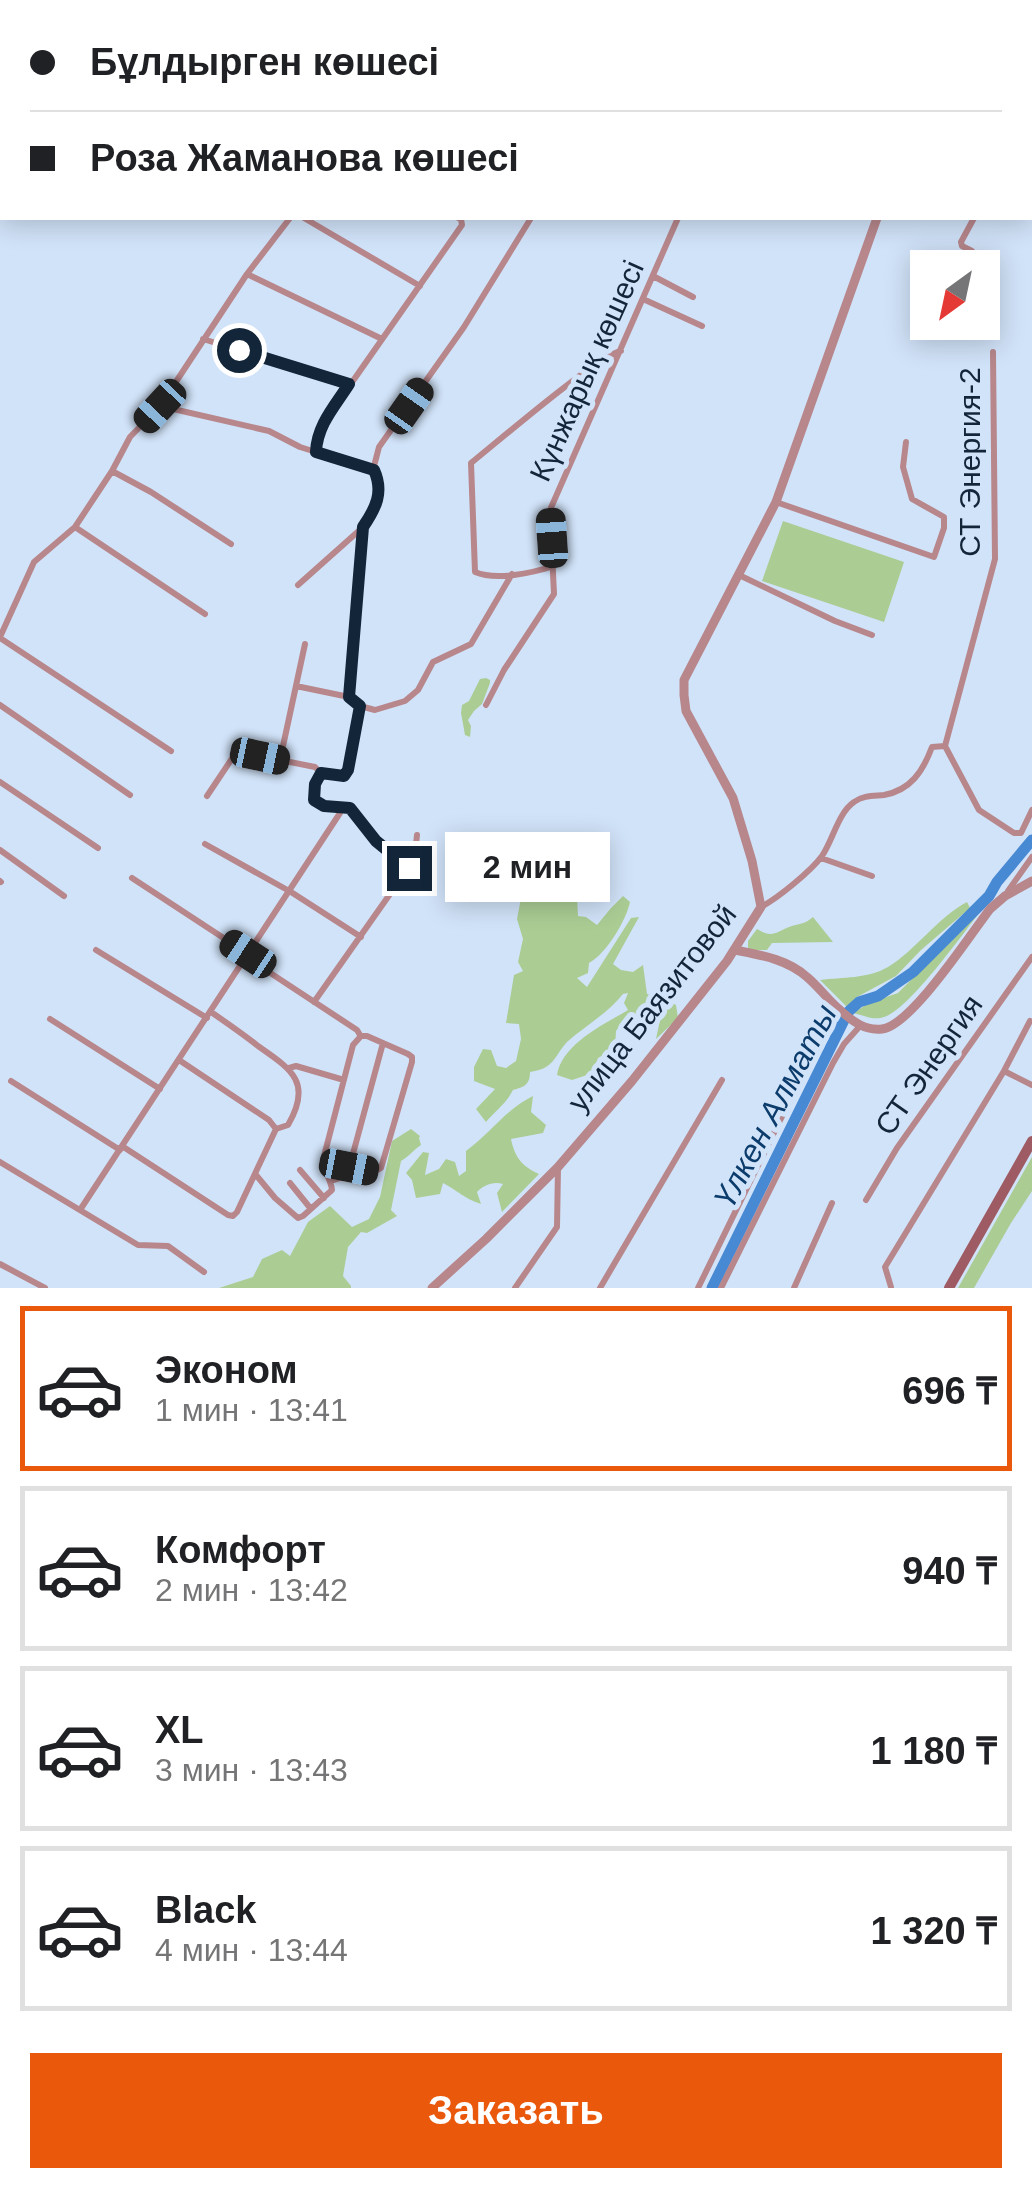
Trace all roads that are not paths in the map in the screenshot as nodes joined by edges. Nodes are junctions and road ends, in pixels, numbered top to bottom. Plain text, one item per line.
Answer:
1 (288, 220) edge
2 (307, 220) edge
3 (529, 220) edge
4 (677, 220) edge
5 (876, 220) edge
6 (973, 220) edge
7 (460, 221) edge
8 (970, 250) edge
9 (246, 274) junction
10 (653, 276) junction
11 (420, 286) junction
12 (693, 297) dead end
13 (643, 299) junction
14 (702, 326) dead end
15 (382, 338) junction
16 (202, 339) junction
17 (620, 351) junction
18 (994, 352) dead end
19 (349, 384) junction
20 (160, 406) junction
21 (906, 442) dead end
22 (316, 452) junction
23 (374, 470) junction
24 (112, 471) junction
25 (776, 502) junction
26 (75, 527) junction
27 (363, 527) junction
28 (231, 544) dead end
29 (554, 566) junction
30 (512, 574) junction
31 (739, 575) junction
32 (298, 586) dead end
33 (204, 614) dead end
34 (872, 635) dead end
35 (0, 637) edge
36 (305, 644) dead end
37 (296, 686) junction
38 (349, 697) junction
39 (0, 705) edge
40 (486, 705) dead end
41 (360, 706) junction
42 (946, 746) junction
43 (171, 751) dead end
44 (280, 760) junction
45 (321, 773) junction
46 (0, 782) edge
47 (130, 795) dead end
48 (207, 796) dead end
49 (340, 808) junction
50 (1032, 810) edge
51 (417, 834) dead end
52 (205, 844) dead end
53 (98, 848) dead end
54 (0, 850) edge
55 (1032, 857) edge
56 (821, 858) junction
57 (409, 868) junction
58 (872, 876) dead end
59 (132, 878) dead end
60 (1032, 881) edge
61 (291, 892) junction
62 (64, 896) dead end
63 (1005, 896) junction
64 (761, 907) junction
65 (360, 937) junction
66 (96, 950) dead end
67 (735, 950) junction
68 (247, 956) junction
69 (1032, 956) edge
70 (314, 1002) junction
71 (838, 1009) junction
72 (209, 1015) junction
73 (50, 1019) dead end
74 (1030, 1021) edge
75 (856, 1022) junction
76 (361, 1036) junction
77 (383, 1043) junction
78 (179, 1060) junction
79 (288, 1068) junction
80 (1004, 1071) junction
81 (344, 1080) junction
82 (722, 1080) dead end
83 (11, 1082) dead end
84 (1032, 1086) edge
85 (160, 1090) junction
86 (276, 1129) junction
87 (1032, 1141) edge
88 (121, 1148) junction
89 (325, 1154) junction
90 (0, 1162) edge
91 (558, 1167) junction
92 (300, 1170) dead end
93 (256, 1175) junction
94 (331, 1181) junction
95 (290, 1183) dead end
96 (324, 1198) junction
97 (866, 1200) dead end
98 (832, 1203) dead end
99 (312, 1209) junction
100 (80, 1210) junction
101 (0, 1264) edge
102 (204, 1272) dead end
103 (45, 1288) edge
104 (432, 1288) edge
105 (515, 1288) edge
106 (600, 1288) edge
107 (698, 1288) edge
108 (720, 1288) edge
109 (794, 1288) edge
110 (893, 1288) edge
111 (949, 1288) edge

1 - 9 street
2 - 11 street
3 - 23 street
4 - 10 street, Күнжарық көшесі
5 - 25 street
6 - 8 street
7 - 11 street
9 - 15 street
9 - 16 street
10 - 12 street
10 - 13 street, Күнжарық көшесі
11 - 15 street
13 - 14 street
13 - 17 street, Күнжарық көшесі
15 - 19 street
16 - 19 street
16 - 20 street
17 - 29 street, Күнжарық көшесі
17 - 30 street
18 - 42 street, СТ Энергия-2
19 - 22 street
20 - 22 street
20 - 24 street
21 - 25 street
22 - 23 street
23 - 27 street
24 - 26 street
24 - 28 street
25 - 31 street
26 - 33 street
26 - 35 street
27 - 32 street
27 - 38 street
29 - 30 street
29 - 40 street, Күнжарық көшесі
30 - 41 street
31 - 34 street
31 - 64 street, улица Баязитовой
35 - 43 street
36 - 37 street
37 - 38 street
37 - 44 street
38 - 41 street
39 - 47 street
41 - 45 street
42 - 50 street
42 - 56 street
44 - 45 street
44 - 48 street
45 - 49 street
46 - 53 street
49 - 57 street
49 - 61 street
51 - 57 street
52 - 61 street
54 - 62 street
55 - 63 street
56 - 58 street
56 - 64 street
57 - 65 street
59 - 68 street
60 - 63 street
61 - 65 street
61 - 68 street
63 - 75 street
64 - 67 street, улица Баязитовой
65 - 70 street
66 - 72 street
67 - 71 street
67 - 91 street, улица Баязитовой
68 - 70 street
68 - 72 street
69 - 97 street, СТ Энергия
70 - 76 street
71 - 75 street
71 - 107 street
72 - 78 street
72 - 79 street
73 - 85 street
74 - 80 street
75 - 108 street
76 - 77 street
76 - 81 street
77 - 89 street
77 - 94 street
78 - 85 street
78 - 86 street
79 - 81 street
79 - 86 street
80 - 84 street
80 - 110 street
81 - 89 street
82 - 106 street
83 - 88 street
85 - 88 street
86 - 93 street
87 - 111 main road
88 - 93 street
88 - 100 street
89 - 94 street
90 - 100 street
91 - 104 street, улица Баязитовой
91 - 105 street
92 - 96 street
93 - 99 street
94 - 96 street
95 - 99 street
96 - 99 street
98 - 109 street
100 - 102 street
101 - 103 street

